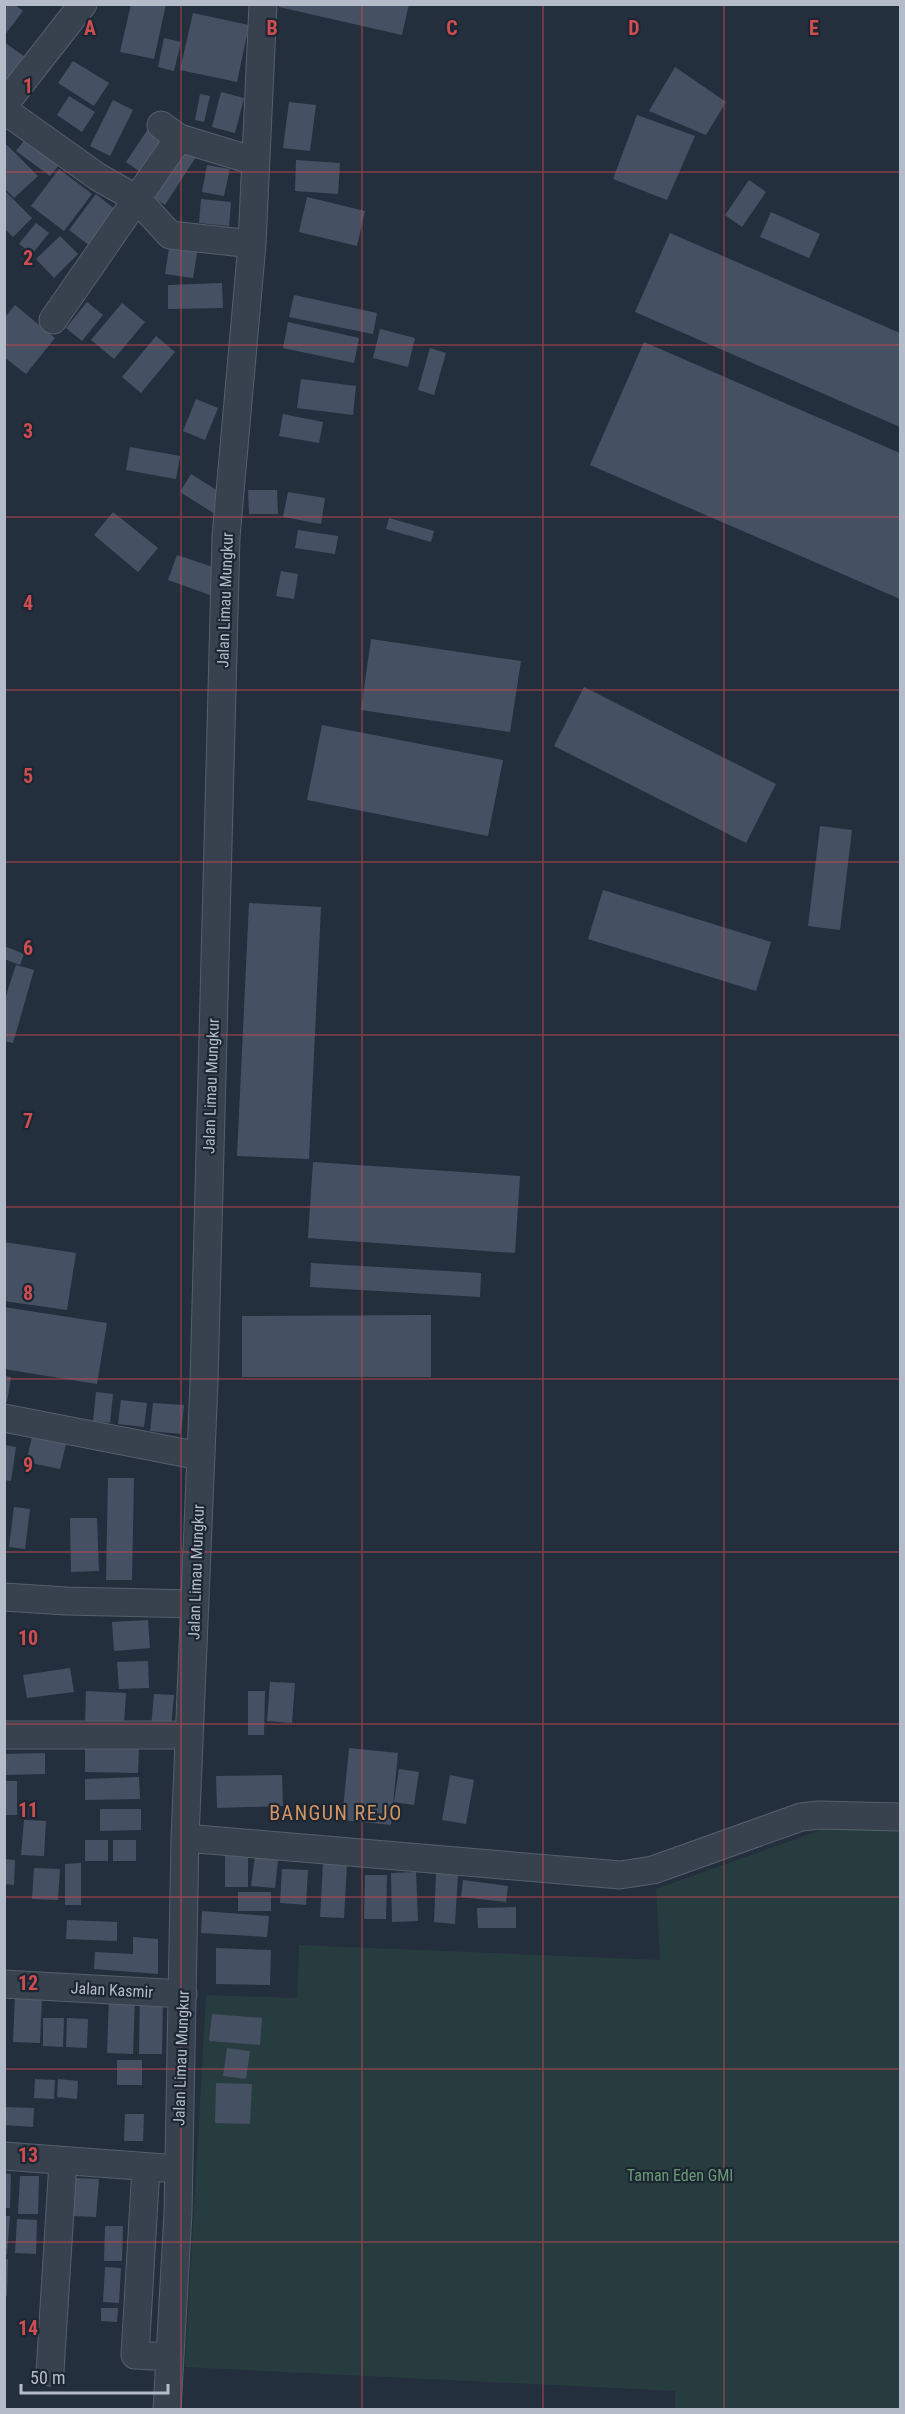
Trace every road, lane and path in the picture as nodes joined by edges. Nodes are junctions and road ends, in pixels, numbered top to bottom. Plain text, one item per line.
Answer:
1 (83, 4) edge
2 (263, 4) edge
3 (4, 105) edge
4 (4, 110) edge
5 (255, 161) junction
6 (137, 199) junction
7 (252, 244) junction
8 (53, 320) dead end
9 (4, 1418) edge
10 (200, 1456) junction
11 (4, 1597) edge
12 (195, 1604) junction
13 (189, 1735) junction
14 (4, 1736) edge
15 (900, 1817) edge
16 (185, 1838) junction
17 (4, 1984) edge
18 (183, 1994) junction
19 (4, 2156) edge
20 (63, 2162) junction
21 (146, 2167) junction
22 (178, 2169) junction
23 (144, 2208) junction
24 (178, 2210) junction
25 (170, 2346) junction
26 (50, 2372) dead end
27 (166, 2409) edge

1 - 3 street
2 - 5 street, Jalan Limau Mungkur
4 - 6 street
5 - 6 street
5 - 7 street, Jalan Limau Mungkur
6 - 7 street
6 - 8 street
7 - 10 street, Jalan Limau Mungkur
9 - 10 street
10 - 12 street, Jalan Limau Mungkur
11 - 12 street
12 - 13 street, Jalan Limau Mungkur
13 - 14 street
13 - 16 street, Jalan Limau Mungkur
15 - 16 street
16 - 18 street, Jalan Limau Mungkur
17 - 18 street, Jalan Kasmir
18 - 22 street, Jalan Limau Mungkur
19 - 20 street
20 - 21 street
20 - 26 street
21 - 22 street
21 - 23 street
22 - 24 street, Jalan Limau Mungkur
23 - 24 street
23 - 25 street
24 - 25 street, Jalan Limau Mungkur
25 - 27 street, Jalan Limau Mungkur

